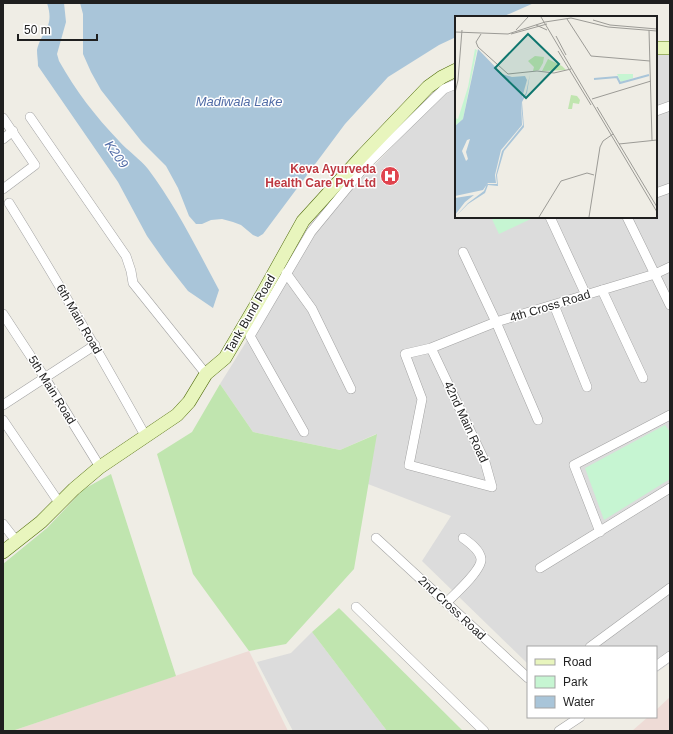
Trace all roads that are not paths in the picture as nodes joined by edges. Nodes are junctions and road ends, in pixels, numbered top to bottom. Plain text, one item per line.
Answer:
1 (657, 48) edge
2 (670, 48) edge
3 (455, 70) edge
4 (455, 84) edge
5 (670, 106) edge
6 (657, 111) edge
7 (30, 117) dead end
8 (3, 118) edge
9 (13, 131) junction
10 (3, 139) edge
11 (670, 188) edge
12 (3, 189) edge
13 (657, 193) edge
14 (9, 203) dead end
15 (550, 218) edge
16 (627, 218) edge
17 (463, 252) dead end
18 (670, 267) edge
19 (286, 273) junction
20 (655, 274) junction
21 (602, 290) junction
22 (586, 295) junction
23 (554, 305) junction
24 (670, 305) edge
25 (3, 314) edge
26 (496, 322) junction
27 (95, 345) junction
28 (431, 348) junction
29 (206, 374) junction
30 (45, 378) junction
31 (643, 378) dead end
32 (587, 387) dead end
33 (350, 389) dead end
34 (3, 405) edge
35 (670, 415) edge
36 (3, 420) edge
37 (538, 420) dead end
38 (304, 432) dead end
39 (146, 437) junction
40 (100, 467) junction
41 (670, 488) edge
42 (60, 504) junction
43 (3, 524) edge
44 (600, 532) junction
45 (376, 538) dead end
46 (464, 538) dead end
47 (17, 542) junction
48 (3, 552) edge
49 (540, 568) dead end
50 (670, 588) edge
51 (446, 603) junction
52 (356, 607) dead end
53 (591, 646) edge
54 (670, 656) edge
55 (657, 665) edge
56 (527, 677) edge
57 (578, 718) edge
58 (484, 731) edge
59 (559, 731) edge

1 - 2 main road
3 - 29 main road, Tank Bund Road
4 - 19 street
5 - 6 street
7 - 29 street
8 - 9 street
9 - 10 street
9 - 12 street
11 - 13 street
14 - 27 street, 6th Main Road
15 - 22 street
16 - 20 street
17 - 26 street
18 - 20 street, 4th Cross Road
19 - 33 street
19 - 38 street
20 - 21 street, 4th Cross Road
20 - 24 street
21 - 22 street, 4th Cross Road
21 - 31 street
22 - 23 street, 4th Cross Road
23 - 26 street, 4th Cross Road
23 - 32 street
25 - 30 street, 5th Main Road
26 - 28 street, 4th Cross Road
26 - 37 street
27 - 30 street
27 - 39 street, 6th Main Road
28 - 28 street, 42nd Main Road
29 - 39 main road, Tank Bund Road
30 - 34 street
30 - 40 street, 5th Main Road
35 - 44 street
36 - 42 street
39 - 40 main road, Tank Bund Road
40 - 42 main road, Tank Bund Road
41 - 44 street
42 - 47 main road, Tank Bund Road
43 - 47 street
44 - 49 street
45 - 51 street, 2nd Cross Road
46 - 51 street
47 - 48 main road, Tank Bund Road
50 - 53 street
51 - 56 street, 2nd Cross Road
52 - 58 street
54 - 55 street
57 - 59 street

